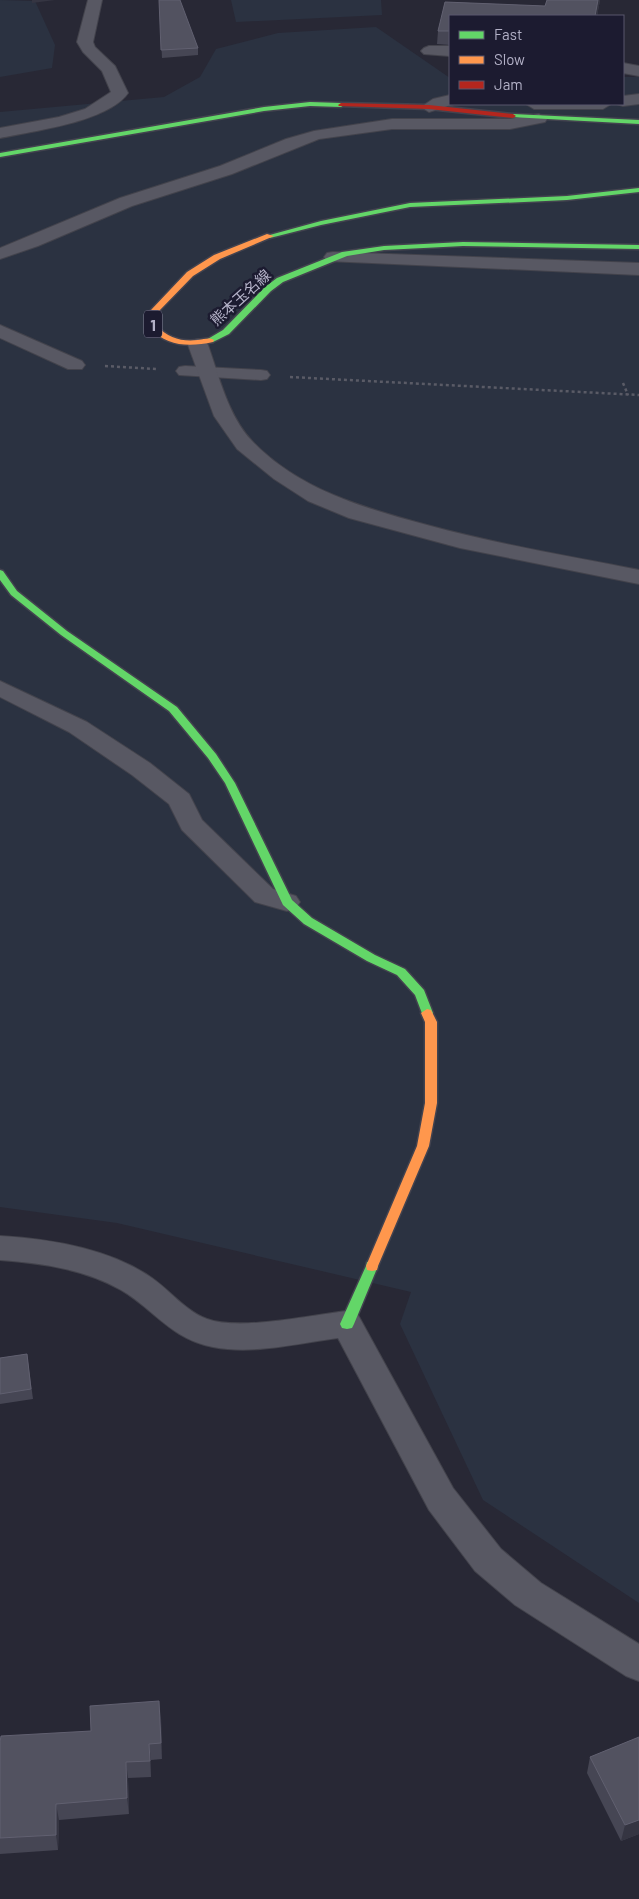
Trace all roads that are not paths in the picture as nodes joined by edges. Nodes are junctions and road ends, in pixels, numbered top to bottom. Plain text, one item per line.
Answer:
1 (95, 0) edge
2 (429, 51) dead end
3 (449, 52) edge
4 (624, 68) edge
5 (639, 71) edge
6 (639, 99) edge
7 (449, 100) edge
8 (624, 101) edge
9 (593, 105) edge
10 (430, 107) junction
11 (536, 111) edge
12 (639, 122) edge
13 (0, 133) edge
14 (0, 155) edge
15 (639, 190) edge
16 (639, 247) edge
17 (0, 254) edge
18 (333, 257) junction
19 (639, 269) edge
20 (0, 331) edge
21 (198, 345) junction
22 (74, 365) road end
23 (185, 371) road end
24 (209, 373) junction
25 (262, 375) road end
26 (0, 574) edge
27 (639, 577) edge
28 (0, 688) edge
29 (287, 902) junction
30 (0, 1248) edge
31 (346, 1324) junction
32 (639, 1664) edge

1 - 13 street
2 - 3 street
4 - 5 street
6 - 8 street
7 - 10 street
9 - 11 street
10 - 11 main road
10 - 14 main road
11 - 12 main road
11 - 17 street
15 - 21 main road, 熊本玉名線 / 1
16 - 18 main road, 熊本玉名線 / 1
18 - 19 street
18 - 21 main road, 熊本玉名線 / 1
20 - 22 street
21 - 24 street
23 - 24 lane
24 - 25 lane
24 - 27 street
26 - 29 main road
28 - 29 street
29 - 31 main road
30 - 31 street
31 - 32 street

